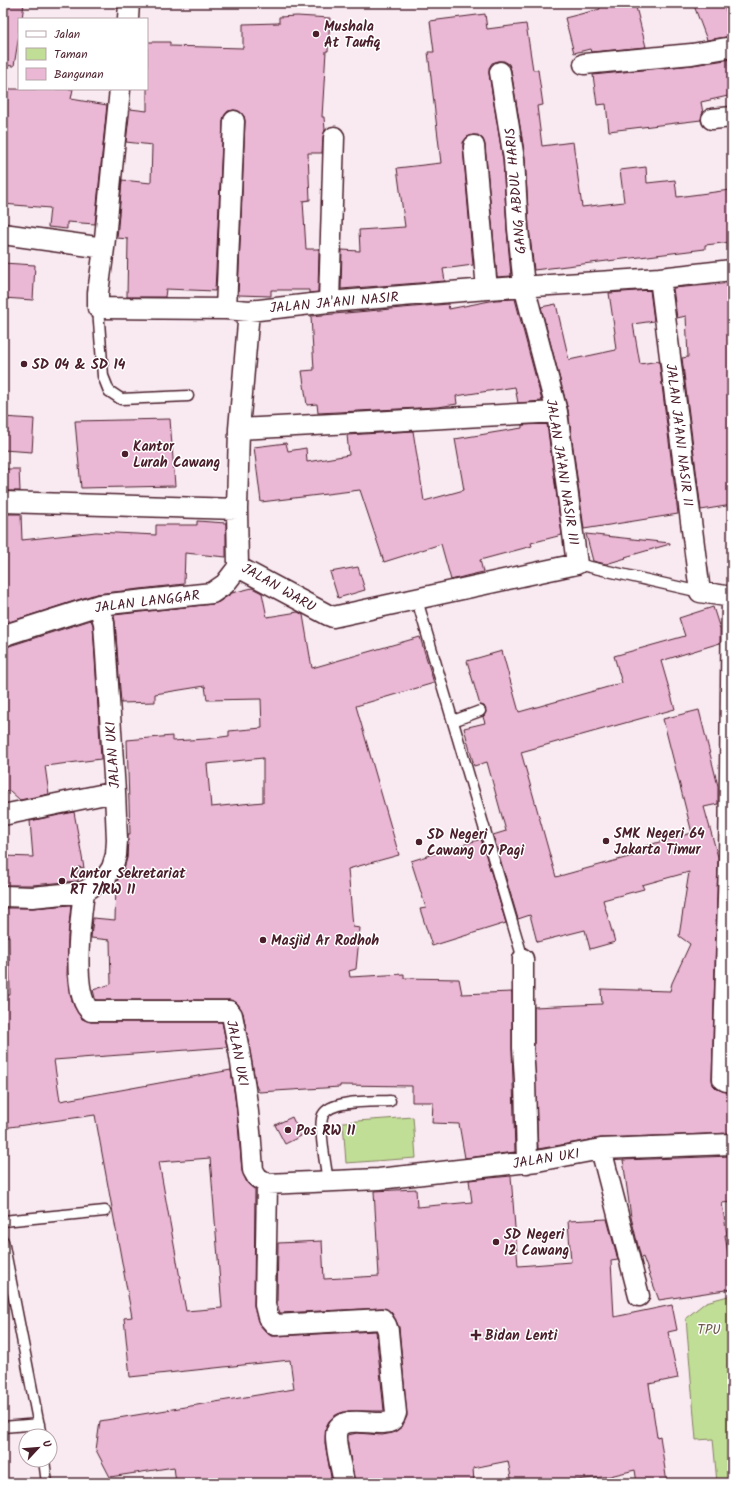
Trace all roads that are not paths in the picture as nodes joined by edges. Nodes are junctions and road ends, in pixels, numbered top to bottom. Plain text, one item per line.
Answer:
1 (732, 47) edge
2 (584, 64) dead end
3 (500, 72) dead end
4 (120, 90) edge
5 (732, 117) edge
6 (712, 119) dead end
7 (234, 121) dead end
8 (334, 137) dead end
9 (474, 146) dead end
10 (3, 234) edge
11 (104, 248) junction
12 (732, 270) edge
13 (660, 278) junction
14 (524, 286) junction
15 (487, 289) junction
16 (328, 302) junction
17 (98, 308) junction
18 (226, 309) junction
19 (249, 311) junction
20 (188, 396) dead end
21 (557, 412) junction
22 (239, 429) junction
23 (3, 502) edge
24 (237, 509) junction
25 (577, 564) junction
26 (238, 567) junction
27 (700, 592) junction
28 (732, 598) edge
29 (416, 600) junction
30 (99, 605) junction
31 (3, 638) edge
32 (480, 711) dead end
33 (453, 721) junction
34 (115, 792) junction
35 (3, 815) edge
36 (84, 892) junction
37 (3, 896) edge
38 (523, 959) joint
39 (732, 1081) edge
40 (390, 1101) dead end
41 (732, 1144) edge
42 (601, 1149) junction
43 (527, 1163) junction
44 (328, 1181) junction
45 (267, 1184) junction
46 (105, 1211) dead end
47 (3, 1221) edge
48 (3, 1241) edge
49 (639, 1296) dead end
50 (39, 1424) junction
51 (3, 1427) edge
52 (40, 1428) edge
53 (45, 1468) edge
54 (48, 1483) edge
55 (344, 1483) edge

1 - 2 street
3 - 14 street, GANG ABDUL HARIS
4 - 11 street
5 - 6 street
7 - 18 street
8 - 16 street
9 - 15 street
10 - 11 street
11 - 17 street
12 - 13 street, JALAN JA'ANI NASIR
13 - 14 street, JALAN JA'ANI NASIR
13 - 27 street, JALAN JA'ANI NASIR II
14 - 15 street, JALAN JA'ANI NASIR
14 - 21 street, JALAN JA'ANI NASIR III
15 - 16 street, JALAN JA'ANI NASIR
16 - 19 street, JALAN JA'ANI NASIR
17 - 18 street, JALAN JA'ANI NASIR
17 - 20 lane
18 - 19 street, JALAN JA'ANI NASIR
19 - 22 street, JALAN WARU
21 - 22 street
21 - 25 street, JALAN JA'ANI NASIR III
22 - 24 street, JALAN WARU
23 - 24 street
24 - 26 street, JALAN WARU
25 - 27 lane
25 - 29 street, JALAN WARU
26 - 29 street, JALAN WARU
26 - 30 street, JALAN LANGGAR
27 - 28 street
28 - 39 street
29 - 33 lane
30 - 31 street, JALAN LANGGAR
30 - 34 street, JALAN UKI
32 - 33 lane
33 - 38 lane
34 - 35 street
34 - 36 street, JALAN UKI
36 - 37 street
36 - 45 street, JALAN UKI
38 - 43 street
40 - 44 lane
41 - 42 street, JALAN UKI
42 - 43 street, JALAN UKI
42 - 49 street
43 - 44 street, JALAN UKI
44 - 45 street, JALAN UKI
45 - 55 street
46 - 47 lane
48 - 50 lane
50 - 51 lane
50 - 52 lane
53 - 54 lane

